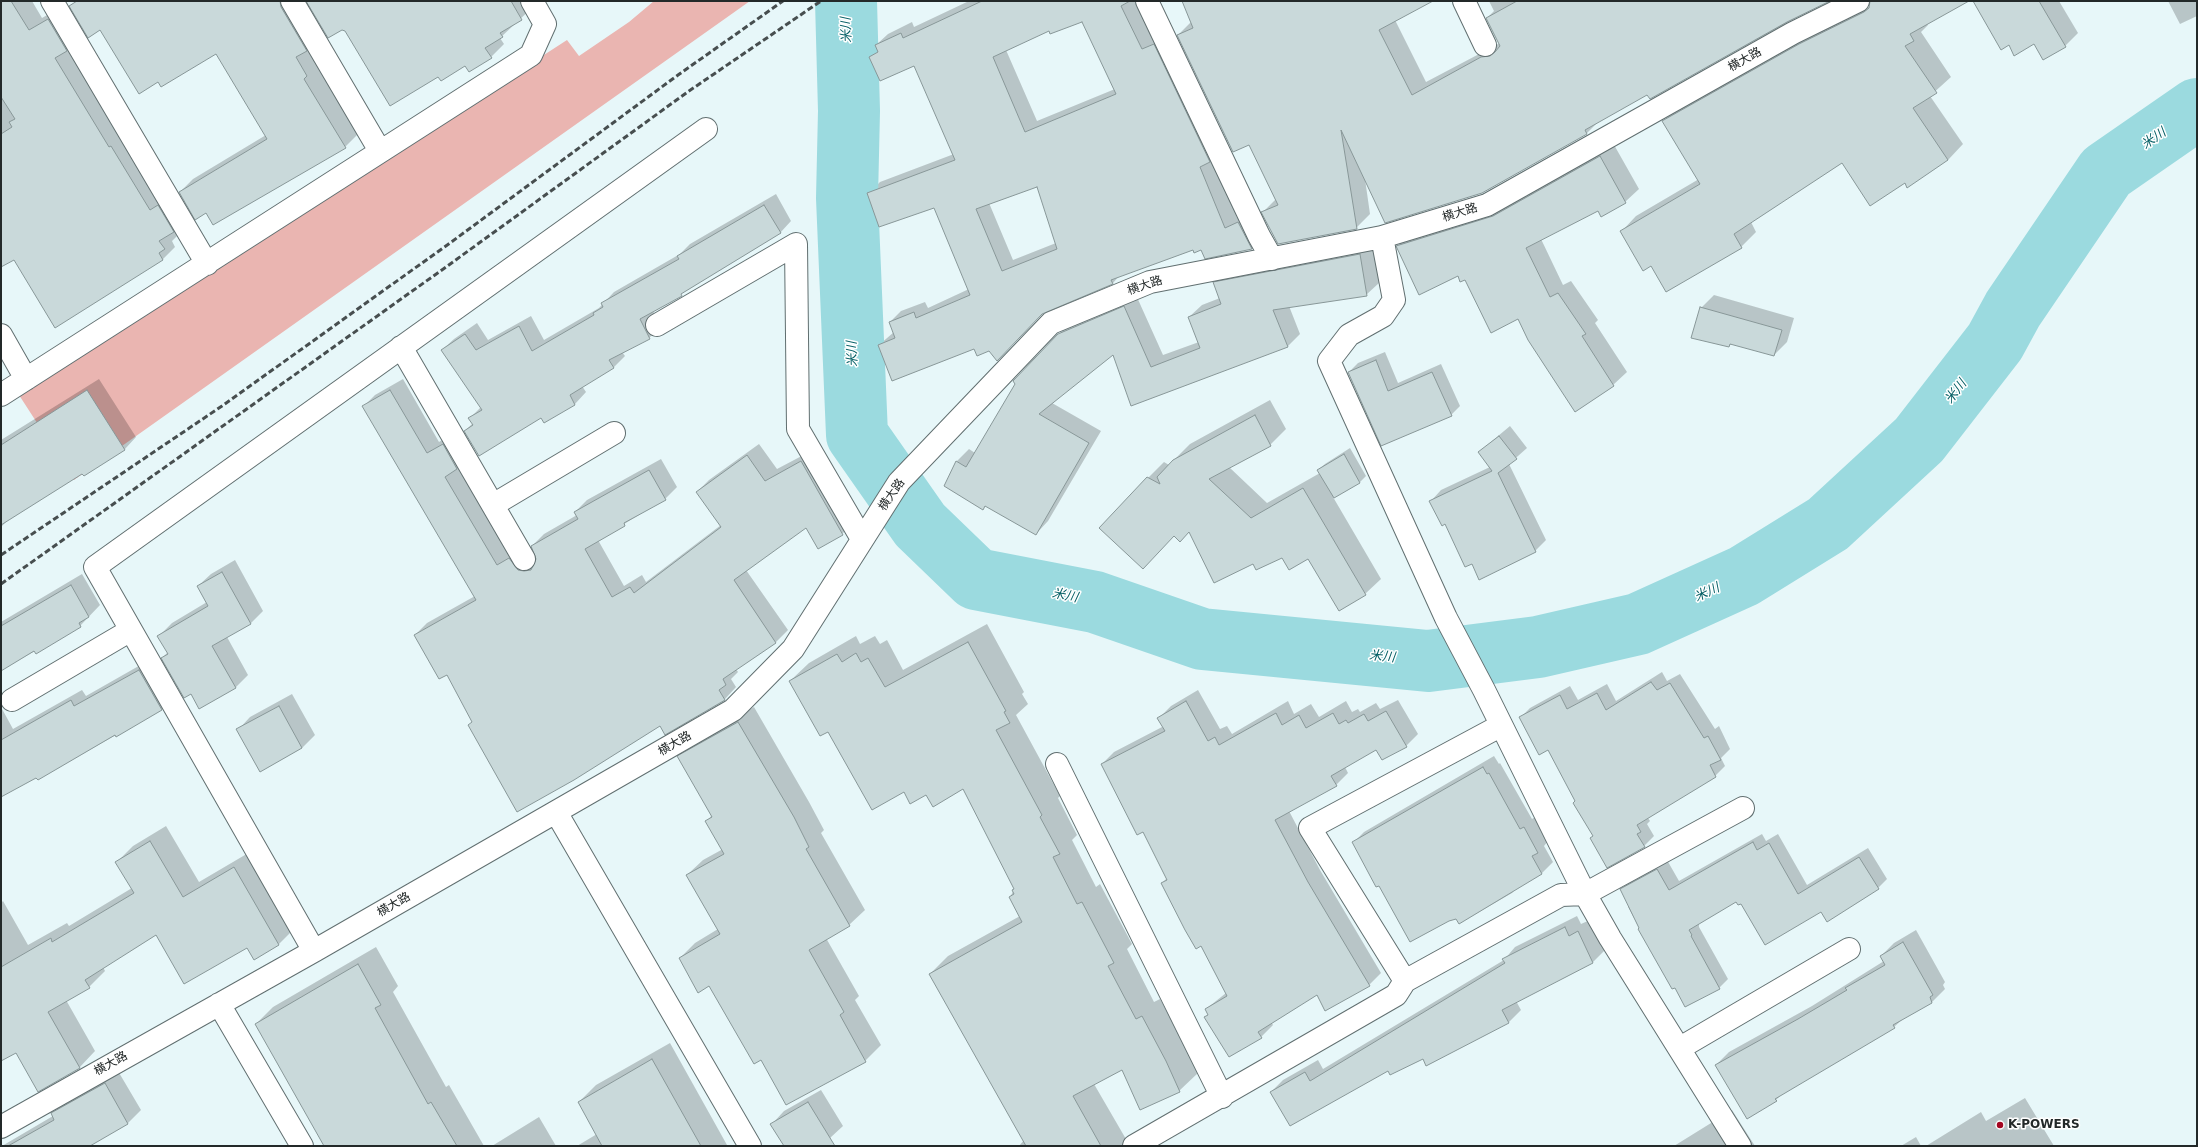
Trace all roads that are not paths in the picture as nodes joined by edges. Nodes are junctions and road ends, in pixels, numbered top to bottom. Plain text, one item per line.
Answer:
1 (52, 1) edge
2 (292, 1) edge
3 (532, 1) edge
4 (1148, 1) edge
5 (1464, 1) edge
6 (1858, 1) edge
7 (1485, 45) dead end
8 (706, 130) dead end
9 (380, 151) junction
10 (1382, 237) junction
11 (1272, 259) junction
12 (207, 264) junction
13 (657, 324) dead end
14 (1, 335) edge
15 (401, 347) junction
16 (26, 379) junction
17 (1, 395) edge
18 (614, 432) dead end
19 (493, 505) junction
20 (866, 533) junction
21 (524, 559) dead end
22 (131, 630) junction
23 (12, 700) dead end
24 (1500, 726) junction
25 (1057, 764) dead end
26 (1743, 808) dead end
27 (556, 812) junction
28 (1585, 894) junction
29 (1849, 949) dead end
30 (314, 951) junction
31 (1405, 981) junction
32 (219, 1004) junction
33 (1680, 1048) junction
34 (1222, 1097) junction
35 (1, 1127) edge
36 (302, 1146) edge
37 (750, 1146) edge
38 (1134, 1146) edge
39 (1740, 1146) edge

1 - 12 street
2 - 9 street
3 - 9 street
4 - 11 street
5 - 7 street
6 - 10 street, 横大路
8 - 15 street
9 - 12 street
10 - 11 street, 横大路
10 - 24 street
11 - 20 street, 横大路
12 - 16 street
13 - 20 street
14 - 16 street
15 - 19 street
15 - 22 street
16 - 17 street
18 - 19 street
19 - 21 street
20 - 27 street, 横大路
22 - 23 street
22 - 30 street
24 - 28 street
24 - 31 street
25 - 34 street
26 - 28 street
27 - 30 street, 横大路
27 - 37 street
28 - 31 street
28 - 33 street
29 - 33 street
30 - 32 street, 横大路
31 - 34 street
32 - 35 street, 横大路
32 - 36 street
33 - 39 street
34 - 38 street

